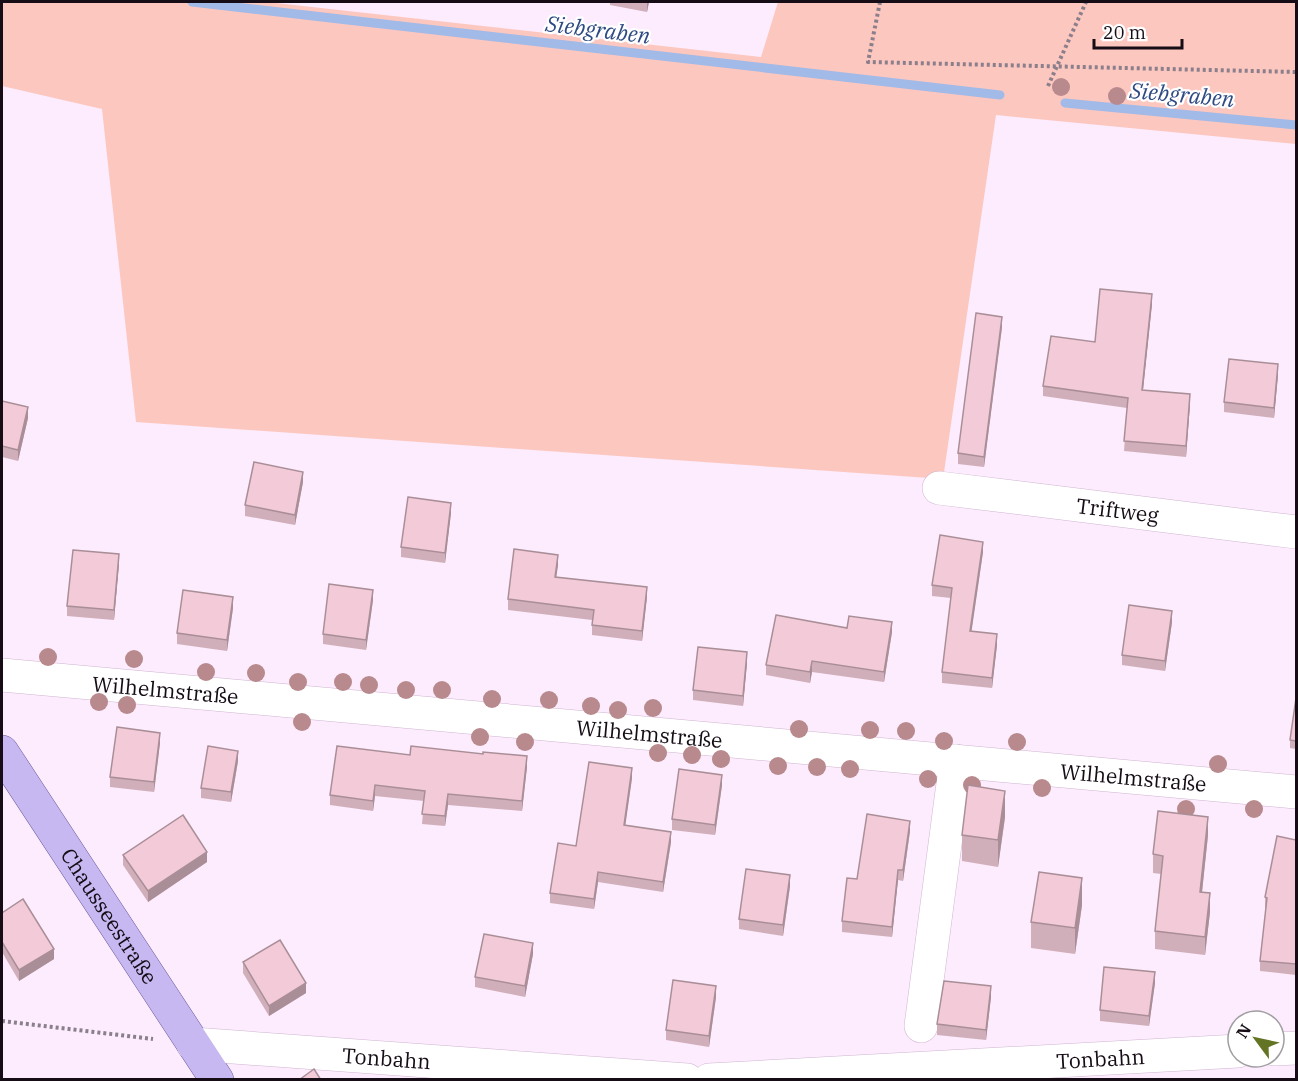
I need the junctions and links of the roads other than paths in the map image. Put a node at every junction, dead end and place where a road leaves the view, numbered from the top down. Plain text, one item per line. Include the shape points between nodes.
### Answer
1 (939, 488) dead end
2 (1296, 532) edge
3 (2, 675) edge
4 (2, 752) edge
5 (956, 761) junction
6 (1296, 792) edge
7 (921, 1026) dead end
8 (193, 1044) junction
9 (1226, 1052) edge
10 (217, 1080) edge
11 (687, 1080) edge
12 (709, 1080) edge

1 - 2 street, Triftweg
3 - 5 street, Wilhelmstraße
4 - 8 main road, Chausseestraße
5 - 6 street, Wilhelmstraße
5 - 7 street
8 - 10 main road, Chausseestraße
8 - 11 street, Tonbahn
9 - 12 street, Tonbahn

